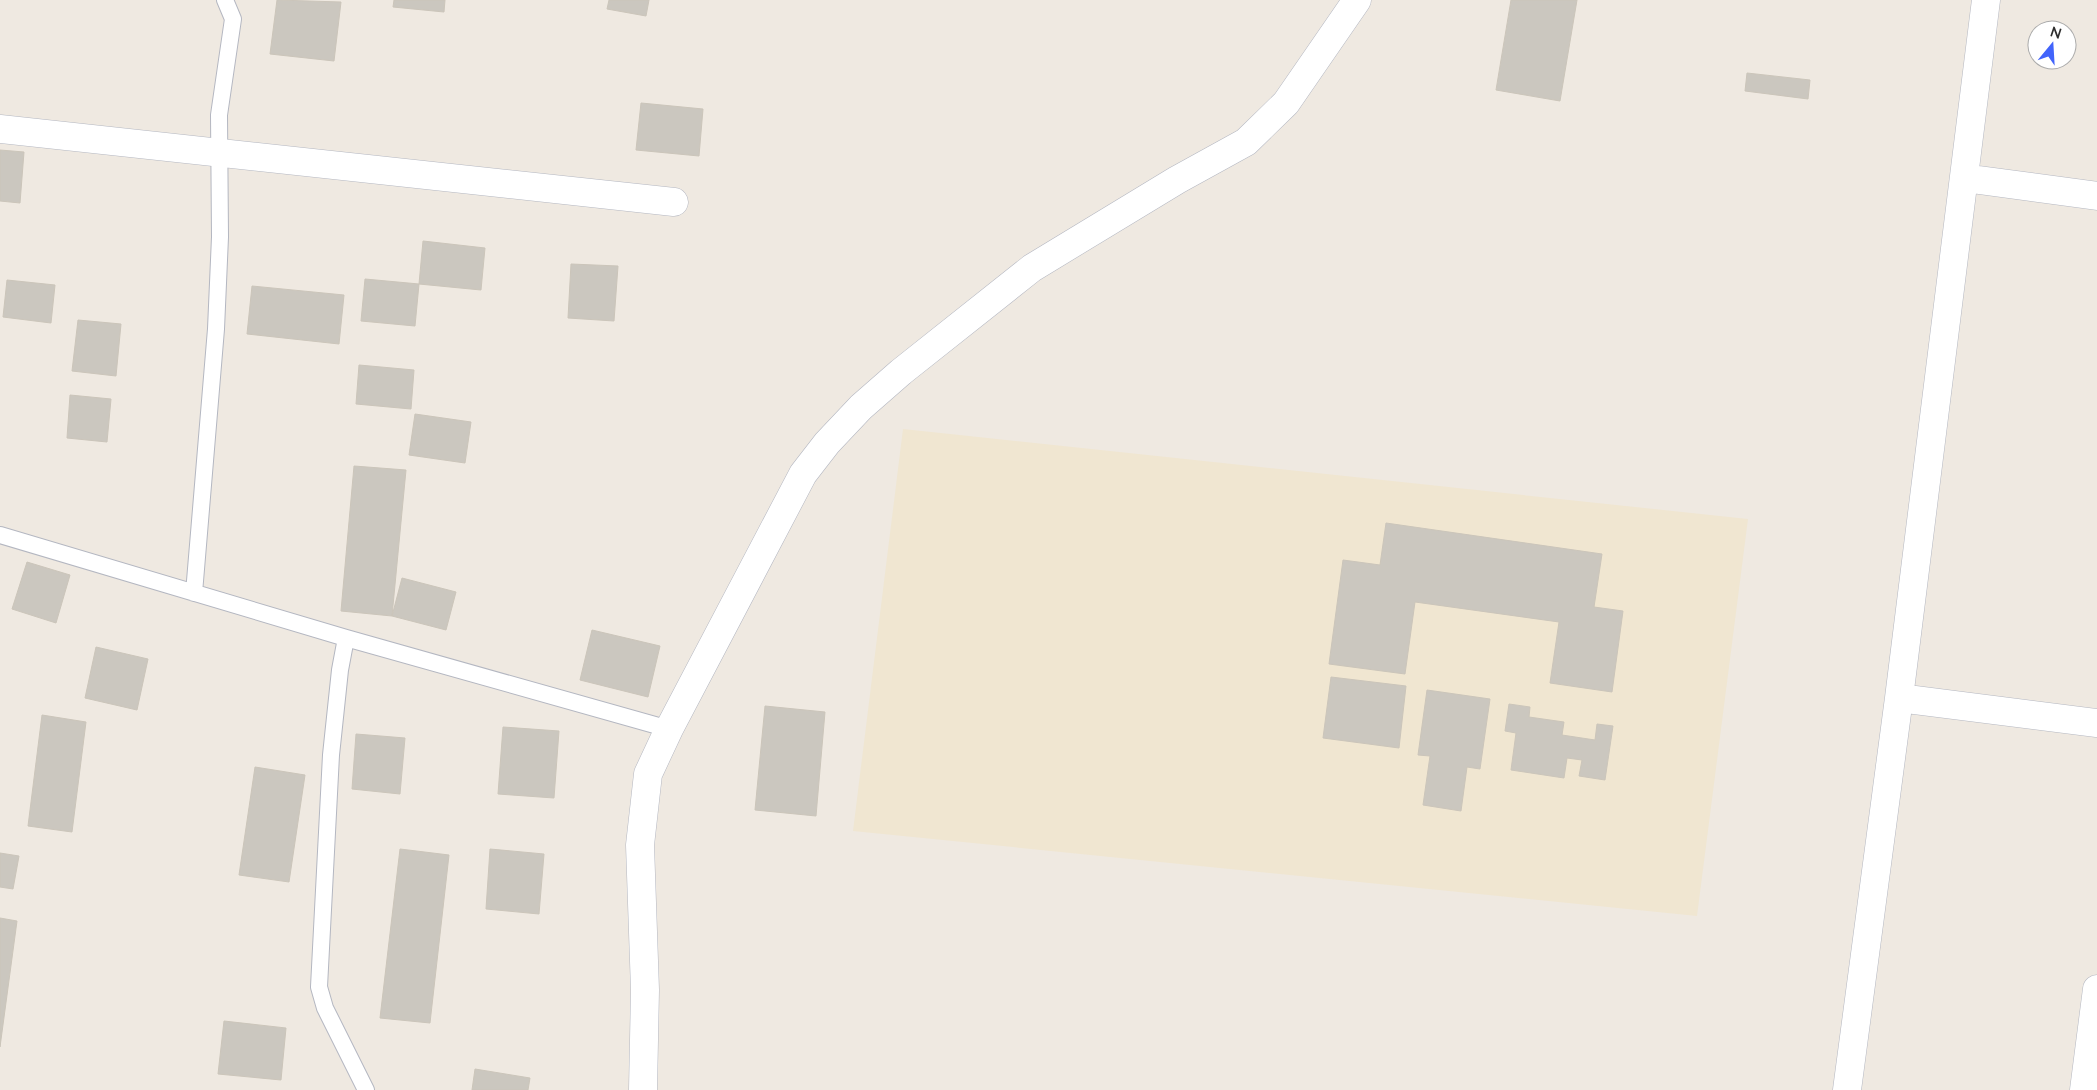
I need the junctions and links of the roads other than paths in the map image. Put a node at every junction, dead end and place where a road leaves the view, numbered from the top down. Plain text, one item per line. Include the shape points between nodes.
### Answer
1 (225, 0) edge
2 (1357, 0) edge
3 (1986, 0) edge
4 (0, 129) edge
5 (219, 153) junction
6 (1964, 178) junction
7 (2097, 196) edge
8 (674, 202) dead end
9 (0, 535) edge
10 (194, 593) junction
11 (346, 638) junction
12 (1899, 698) junction
13 (2097, 722) edge
14 (669, 729) junction
15 (2097, 989) edge
16 (366, 1090) edge
17 (643, 1090) edge
18 (1847, 1090) edge
19 (2084, 1090) edge

1 - 5 lane via 233,19 219,115
2 - 14 street via 1286,104 1246,142 1032,268 902,372 848,422 803,474
3 - 6 street
4 - 5 street
5 - 8 street
5 - 10 lane via 216,328
6 - 7 street
6 - 12 street
9 - 10 lane
10 - 11 lane
11 - 14 lane
11 - 16 lane via 331,755 319,988 325,1008
12 - 13 street
12 - 18 street
14 - 17 street via 648,774 640,845 645,990
15 - 19 street

